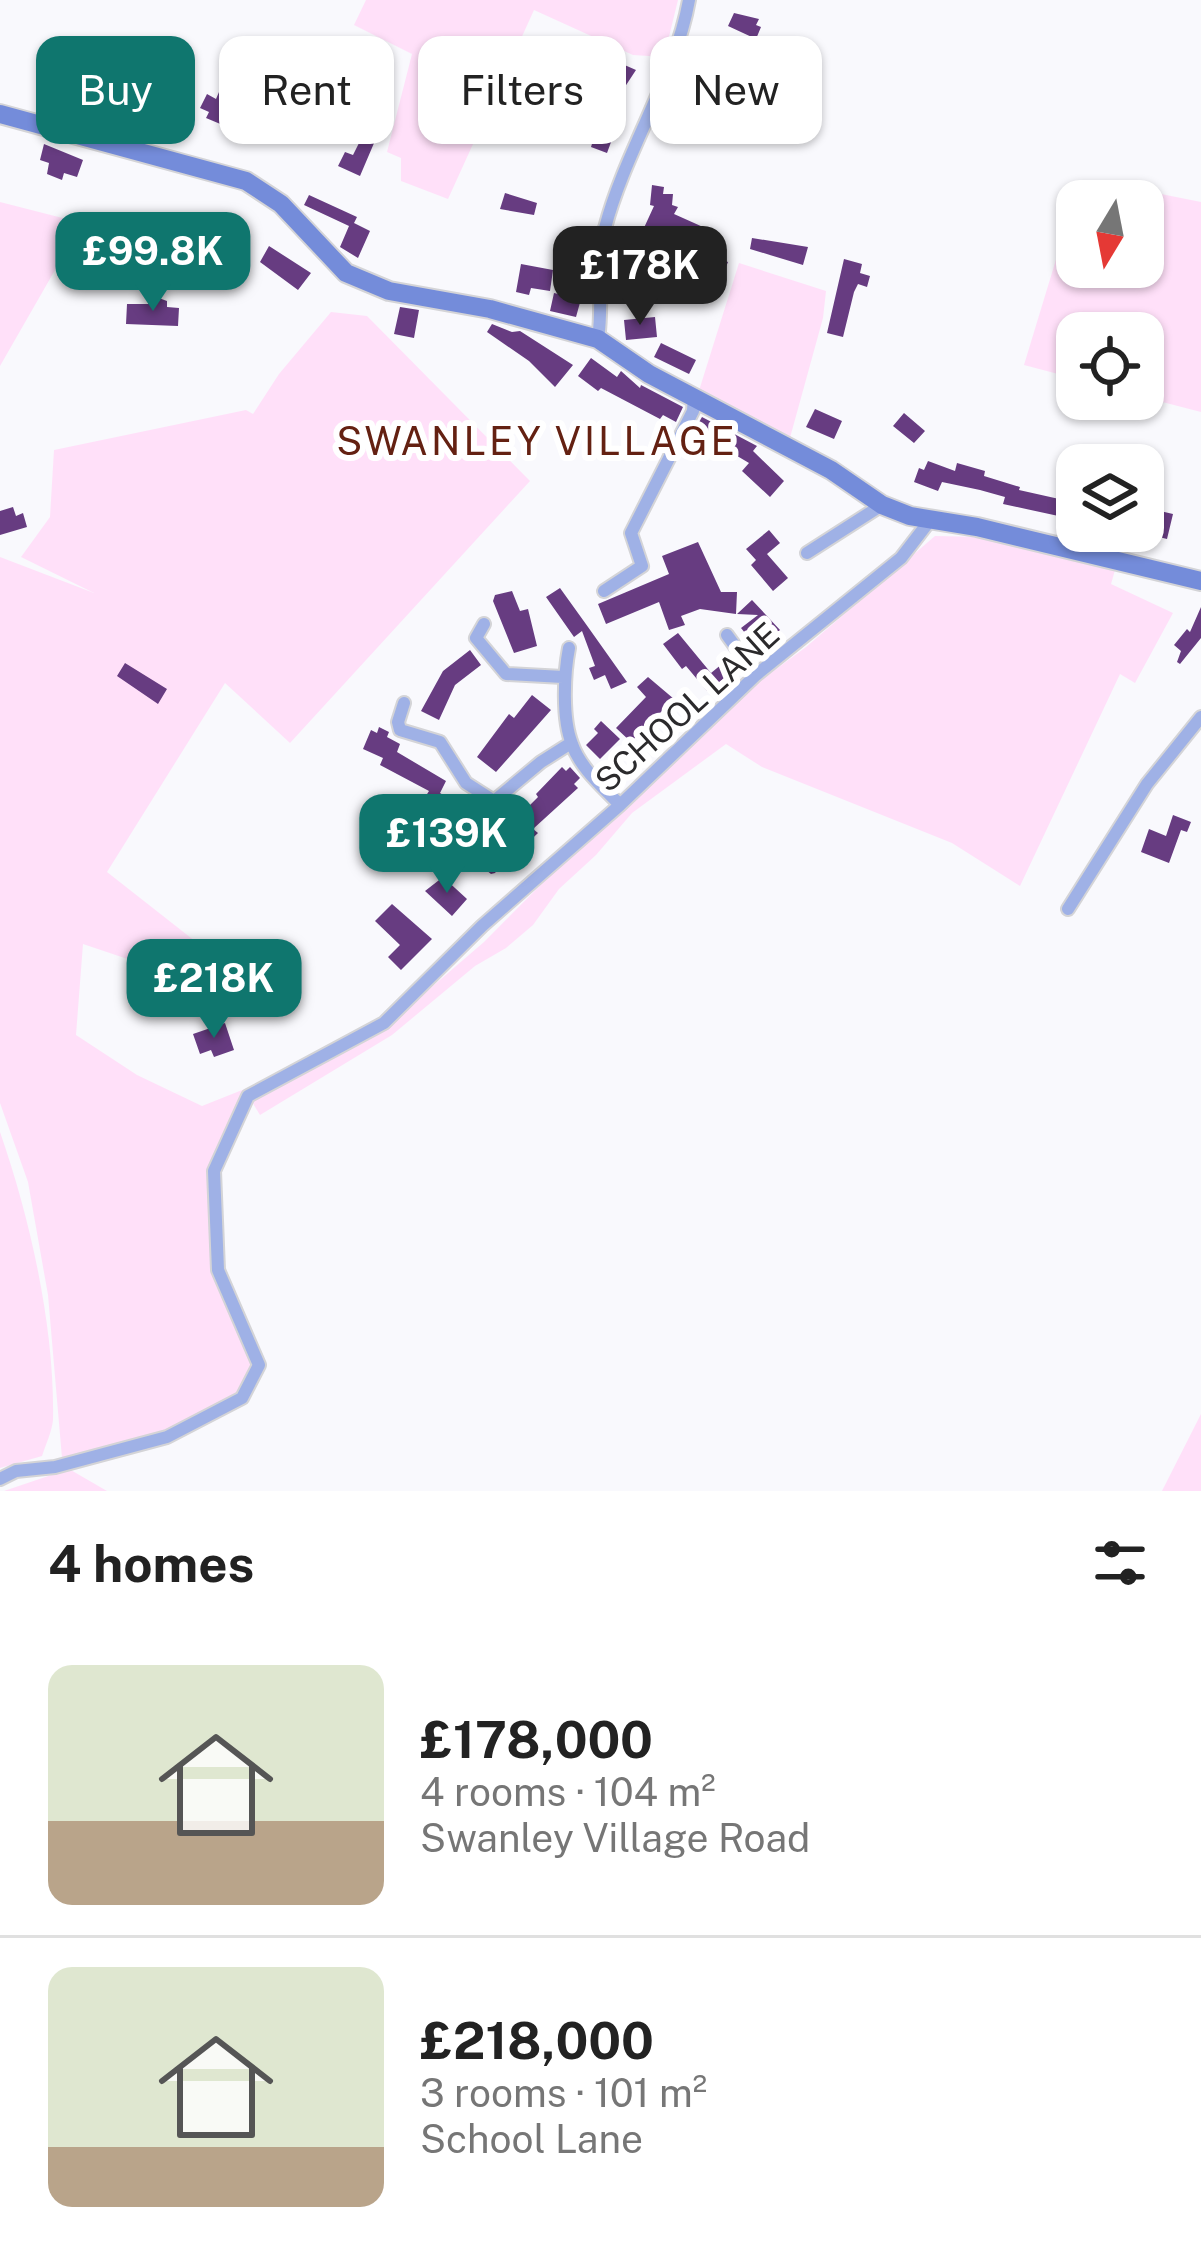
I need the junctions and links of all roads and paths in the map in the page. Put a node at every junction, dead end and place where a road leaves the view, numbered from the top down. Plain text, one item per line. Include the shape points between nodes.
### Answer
1 (689, 0) edge
2 (0, 113) edge
3 (598, 339) junction
4 (694, 395) junction
5 (882, 505) junction
6 (931, 519) junction
7 (807, 553) dead end
8 (1201, 581) edge
9 (604, 591) dead end
10 (484, 624) dead end
11 (727, 634) dead end
12 (569, 648) dead end
13 (756, 675) junction
14 (563, 677) junction
15 (404, 703) dead end
16 (1201, 718) edge
17 (571, 743) junction
18 (620, 805) junction
19 (1068, 909) dead end
20 (0, 1479) edge

1 - 3 street via 684,31 603,232
2 - 3 street via 246,182 281,204 346,273 388,291
3 - 4 street
4 - 5 street
4 - 9 street via 631,532 642,566
5 - 6 street
5 - 7 street
6 - 8 street
6 - 13 street, SCHOOL LANE via 901,558
10 - 14 street via 476,638 506,674
11 - 13 street
12 - 14 street
13 - 18 street, SCHOOL LANE
14 - 17 street
15 - 17 street via 400,730 440,742 466,783 494,801
16 - 19 street via 1147,784
17 - 18 street
18 - 20 street, SCHOOL LANE via 384,1023 248,1096 214,1171 218,1270 259,1365 242,1398 166,1437

